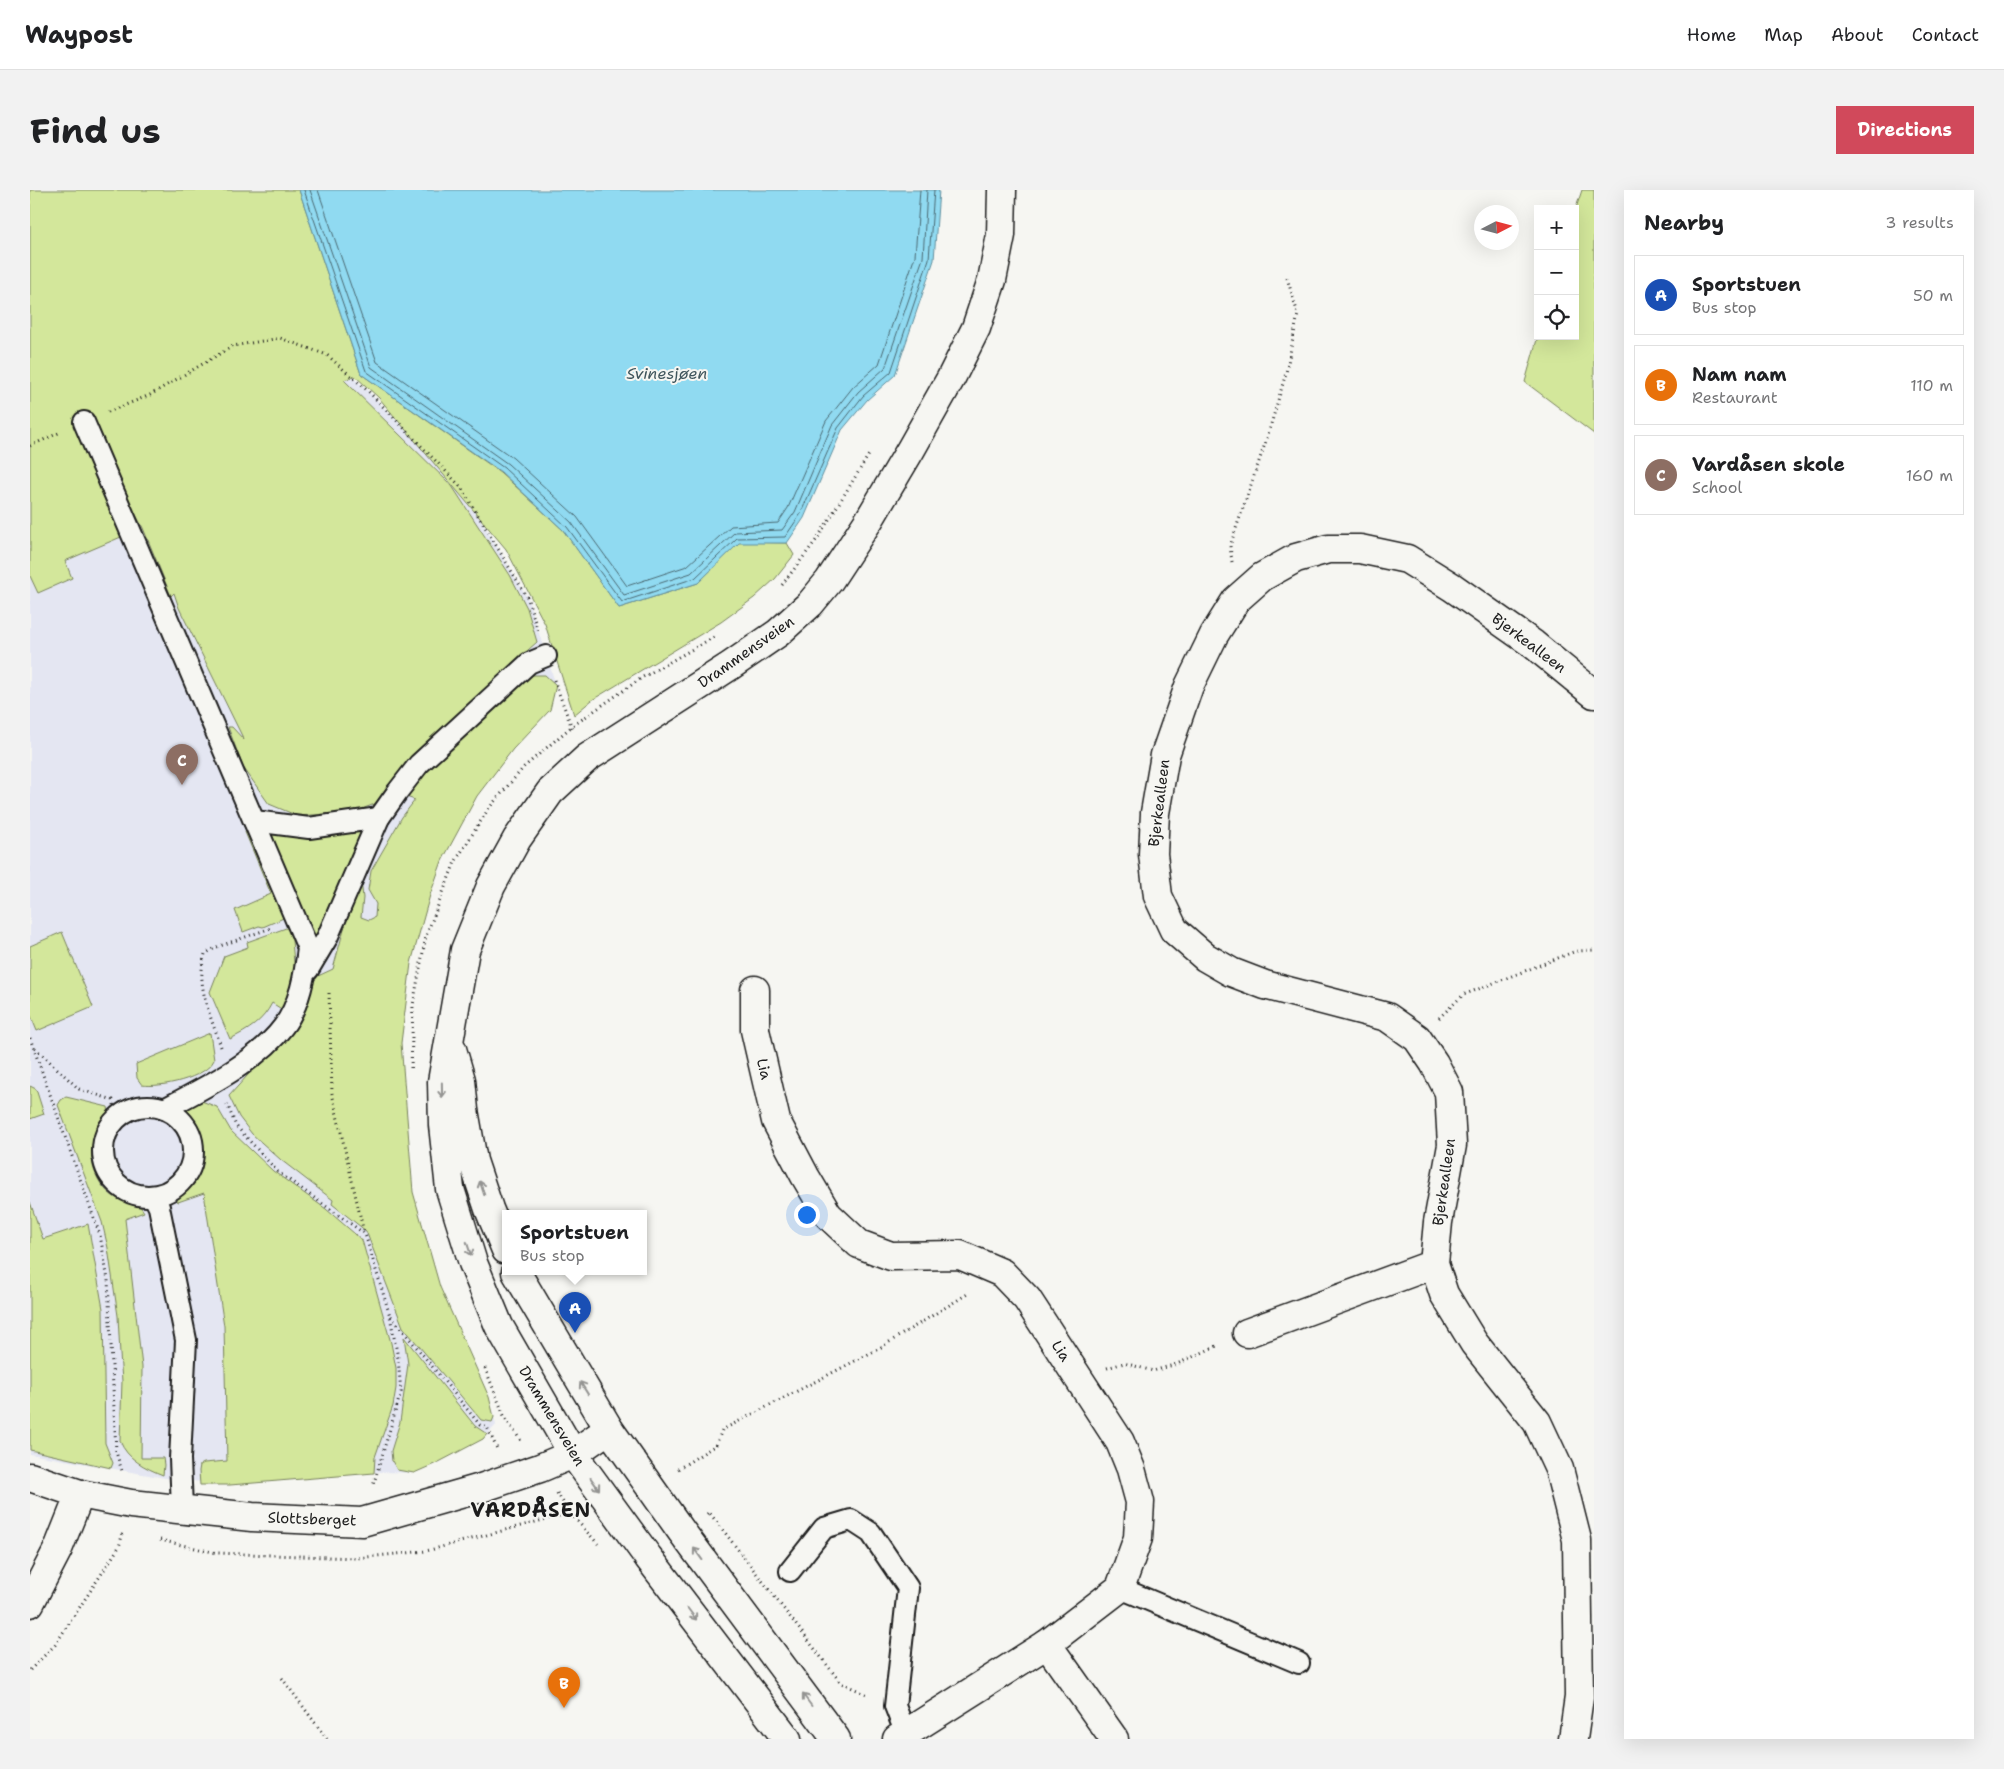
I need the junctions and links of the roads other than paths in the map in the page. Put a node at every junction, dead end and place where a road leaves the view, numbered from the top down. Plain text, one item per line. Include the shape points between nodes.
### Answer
1 (1002, 190) edge
2 (84, 422) road end
3 (546, 656) road end
4 (1594, 694) edge
5 (379, 818) junction
6 (254, 821) junction
7 (305, 976) junction
8 (755, 990) dead end
9 (450, 1042) junction
10 (164, 1109) junction
11 (154, 1197) junction
12 (502, 1240) edge
13 (1434, 1264) junction
14 (518, 1275) edge
15 (1247, 1333) road end
16 (609, 1429) junction
17 (573, 1454) junction
18 (30, 1477) edge
19 (80, 1494) junction
20 (182, 1508) junction
21 (790, 1571) dead end
22 (1120, 1588) junction
23 (30, 1603) edge
24 (1586, 1637) edge
25 (1047, 1644) junction
26 (1299, 1663) dead end
27 (901, 1736) edge
28 (787, 1739) edge
29 (836, 1739) edge
30 (1114, 1739) edge
31 (1573, 1739) edge

1 - 9 street, Drammensveien via 1000,235 992,280 976,328 951,378 869,520 829,581 810,604 778,633 586,758 550,792 517,839 491,886 465,950
2 - 6 lane
3 - 5 lane via 529,663 419,764
4 - 13 street, Bjerkealleen via 1533,644 1407,558 1360,549 1328,549 1296,558 1262,577 1236,600 1214,635 1189,686 1164,755 1155,813 1153,854 1158,896 1174,930 1205,957 1231,972 1265,985 1387,1017 1417,1038 1434,1063 1449,1092 1452,1145
5 - 6 lane via 309,828
5 - 7 lane via 327,938
6 - 7 lane via 308,948
7 - 10 lane via 284,1027 261,1049 223,1076
8 - 22 street, Lia via 755,1030 776,1121 828,1215 859,1244 891,1256 960,1255 1002,1272 1027,1299 1120,1442 1140,1502 1138,1538
12 -> 9 street, Drammensveien via 473,1161 461,1080
9 -> 17 street, Drammensveien via 442,1082 450,1189 473,1263 499,1326
10 - 11 lane via 178,1116 187,1128 193,1142 193,1157 181,1184
10 - 11 lane via 152,1106 128,1111 117,1118 104,1142 103,1157 115,1182 126,1191
11 - 20 lane via 159,1207 186,1340 180,1458
13 - 15 street
13 - 24 street, Bjerkealleen via 1444,1294 1474,1343 1537,1422 1559,1469 1577,1540
16 -> 14 street
16 - 17 street, Slottsberget
29 -> 16 street
17 - 20 street, Slottsberget via 511,1479 362,1522 252,1517
17 -> 28 street, Drammensveien
18 - 19 street, Slottsberget
19 - 20 street, Slottsberget via 131,1504
19 - 23 street via 58,1550
21 - 27 lane via 824,1528 851,1520 871,1532 908,1588 895,1706
22 - 25 street
22 - 26 lane
24 - 31 street, Bjerkealleen
25 - 27 street
25 - 30 street

